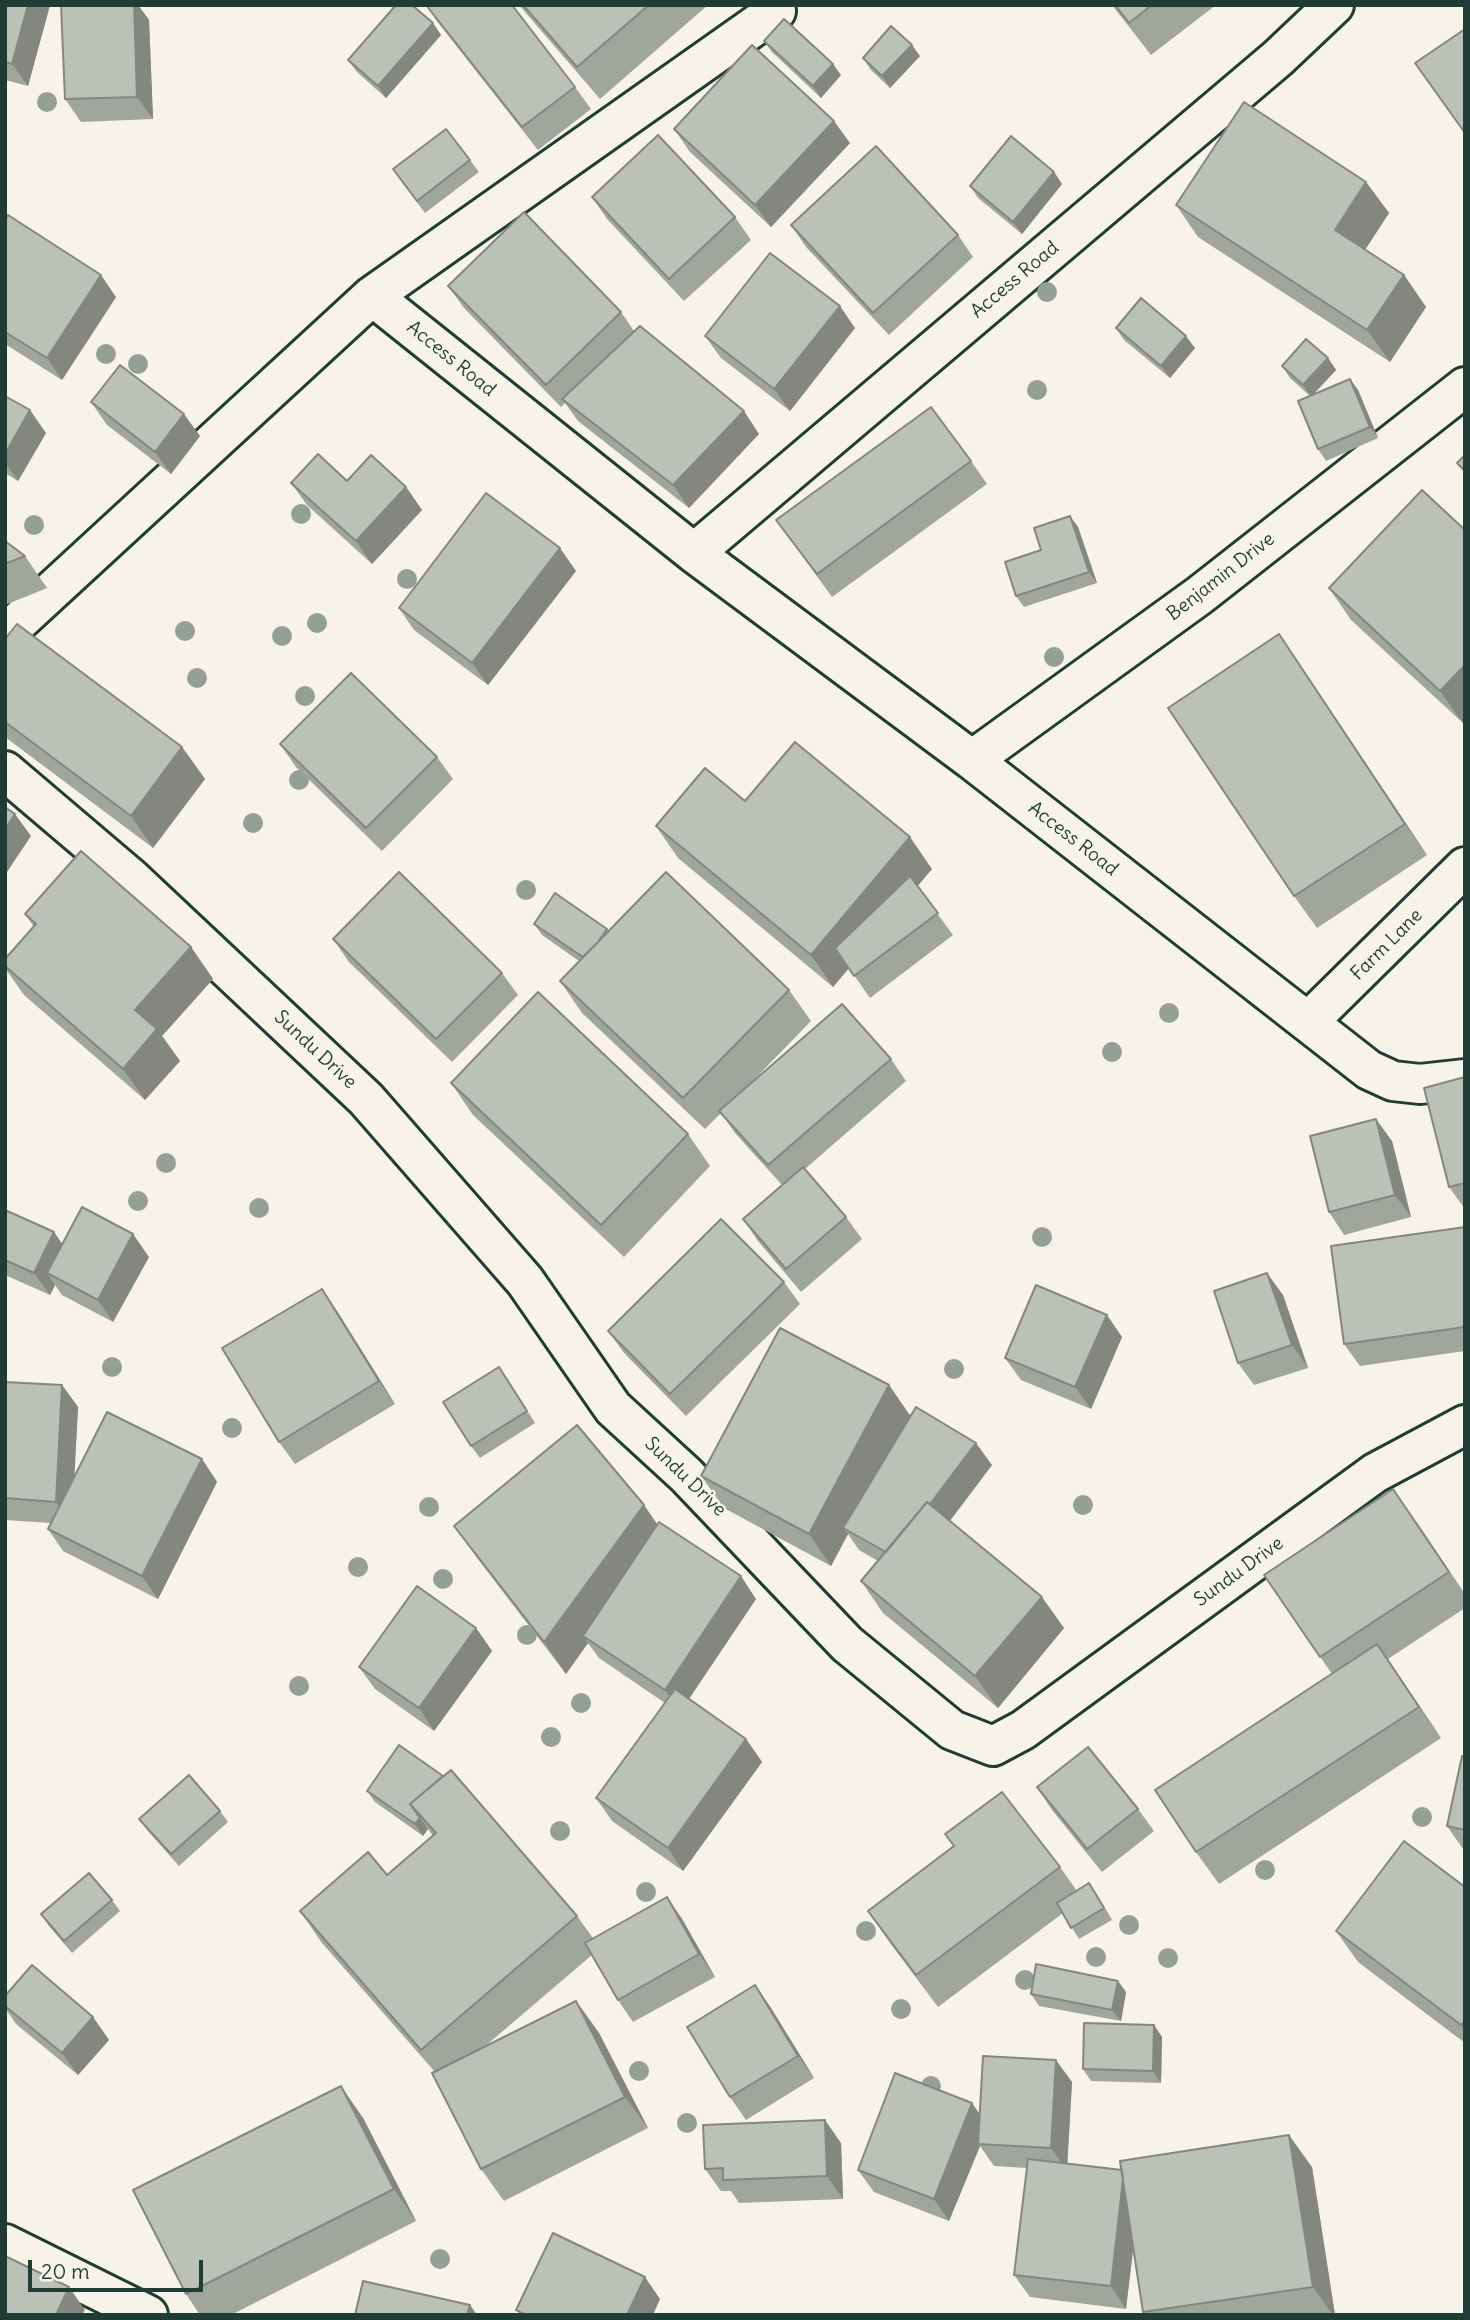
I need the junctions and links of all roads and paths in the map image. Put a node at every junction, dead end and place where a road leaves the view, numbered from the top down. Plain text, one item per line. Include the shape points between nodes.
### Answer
1 (1334, 5) edge
2 (776, 11) dead end
3 (372, 296) junction
4 (1465, 387) edge
5 (694, 553) junction
6 (5, 634) edge
7 (972, 760) junction
8 (5, 771) edge
9 (1465, 867) edge
10 (1308, 1022) junction
11 (1465, 1079) edge
12 (1465, 1425) edge
13 (5, 2244) edge
14 (148, 2315) edge

1 - 5 street, Access Road via 1278,58
2 - 3 street
3 - 5 street, Access Road
3 - 6 street
4 - 7 street, Benjamin Drive via 1200,595
5 - 7 street, Access Road
7 - 10 street, Access Road
8 - 12 street, Sundu Drive via 132,880 366,1098 525,1281 613,1408 686,1475 847,1644 952,1730 993,1746 1023,1730 1375,1473
9 - 10 street, Farm Lane
10 - 11 street, Access Road via 1369,1070 1393,1081 1420,1084
13 - 14 street

